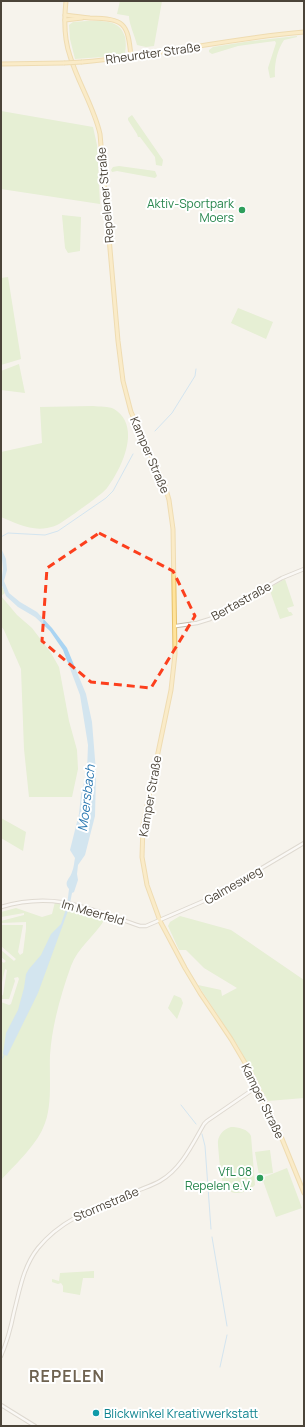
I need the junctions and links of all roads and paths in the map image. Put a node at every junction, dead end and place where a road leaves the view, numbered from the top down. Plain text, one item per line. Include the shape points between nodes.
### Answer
1 (66, 1) edge
2 (65, 15) junction
3 (88, 18) junction
4 (65, 20) junction
5 (304, 32) edge
6 (131, 57) junction
7 (1, 64) edge
8 (126, 394) joint
9 (304, 569) edge
10 (176, 626) junction
11 (304, 843) edge
12 (1, 907) edge
13 (160, 921) junction
14 (258, 1086) junction
15 (304, 1193) edge
16 (1, 1356) edge
17 (1, 1405) edge
18 (35, 1426) edge

1 - 2 main road, Repelener Straße
2 - 3 main road
2 - 4 main road, Repelener Straße
3 - 4 main road
3 - 6 main road via 112,19 122,25 130,42
4 - 8 main road, Repelener Straße via 70,55 100,134 118,341
5 - 6 main road, Rheurdter Straße
6 - 7 main road, Rheurdter Straße, bridge via 64,63
8 - 10 main road, Kamper Straße via 169,500 173,529
9 - 10 street, Bertastraße via 270,584 210,619
10 - 13 main road, Kamper Straße via 173,676 143,831 142,857 147,885
11 - 13 street, Galmesweg via 213,897
12 - 13 street, Im Meerfeld via 34,900 52,900 91,909 142,927
13 - 14 main road, Kamper Straße via 193,981
14 - 15 main road, Kamper Straße
14 - 16 street, Stormstraße via 207,1121 183,1159 160,1181 77,1216 46,1239 22,1276
17 - 18 street

